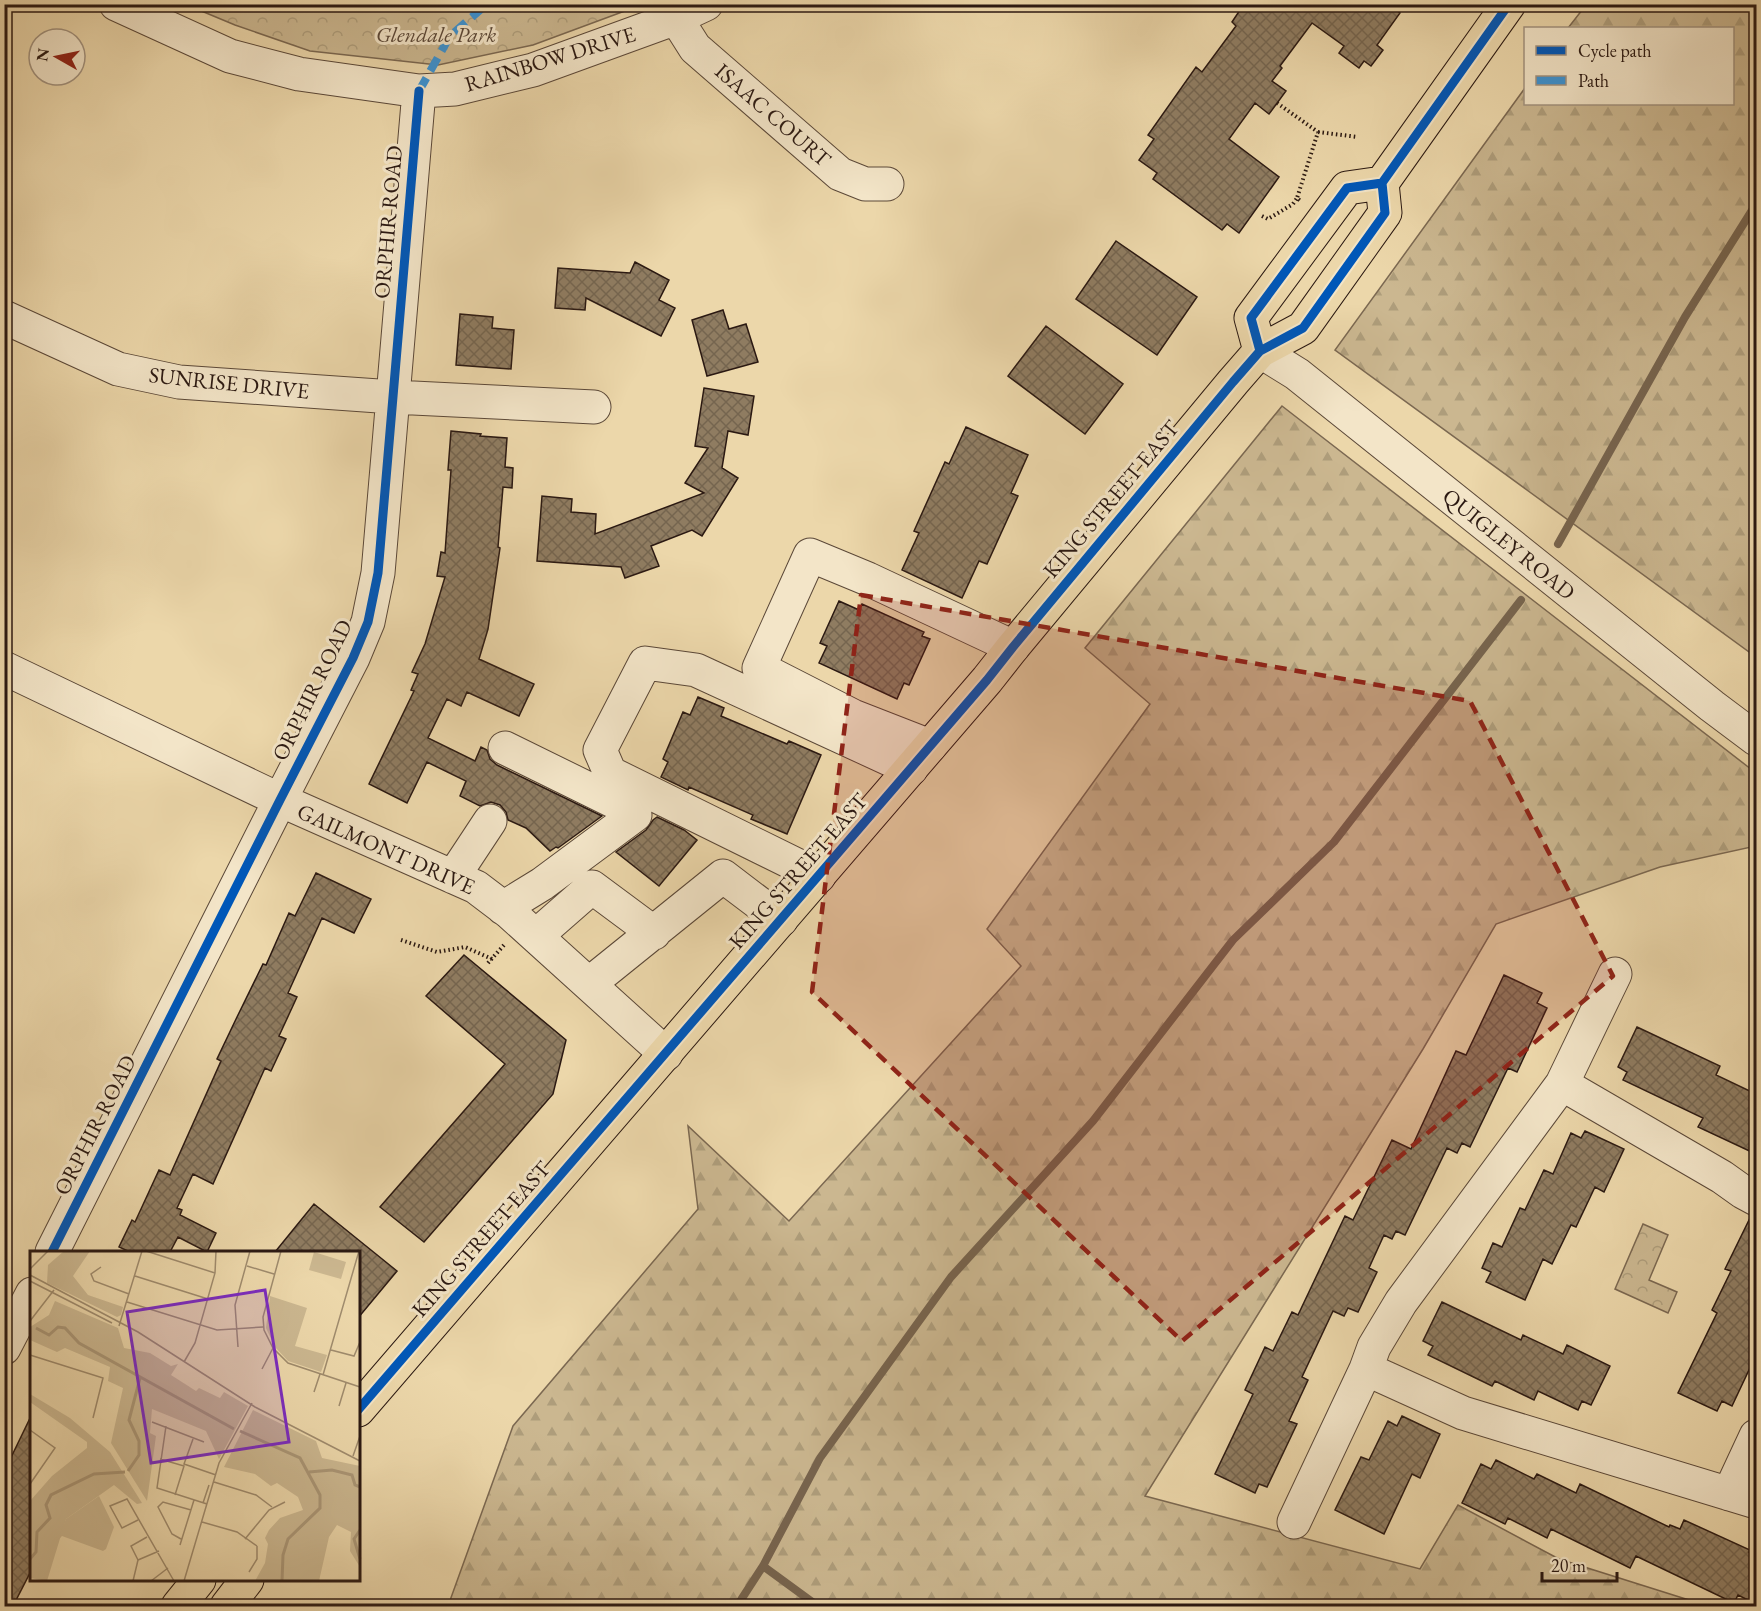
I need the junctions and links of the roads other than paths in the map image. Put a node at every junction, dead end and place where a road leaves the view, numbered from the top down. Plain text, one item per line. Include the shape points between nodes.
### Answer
1 (116, 4) edge
2 (706, 4) edge
3 (1509, 4) edge
4 (676, 18) junction
5 (419, 91) junction
6 (1382, 183) junction
7 (887, 184) dead end
8 (4, 317) edge
9 (1260, 351) junction
10 (393, 397) junction
11 (594, 407) dead end
12 (1013, 647) junction
13 (4, 668) edge
14 (1756, 739) edge
15 (505, 748) dead end
16 (921, 758) junction
17 (280, 800) junction
18 (490, 821) dead end
19 (819, 876) junction
20 (453, 877) junction
21 (542, 884) junction
22 (503, 908) junction
23 (566, 910) junction
24 (781, 920) junction
25 (654, 933) junction
26 (536, 936) junction
27 (1615, 974) dead end
28 (589, 984) junction
29 (666, 1053) junction
30 (1562, 1084) junction
31 (1756, 1199) edge
32 (53, 1251) edge
33 (30, 1298) edge
34 (4, 1348) edge
35 (1366, 1369) junction
36 (360, 1408) edge
37 (1756, 1436) edge
38 (1743, 1498) edge
39 (1294, 1522) dead end
40 (198, 1581) edge
41 (247, 1581) edge
42 (178, 1606) edge
43 (227, 1606) edge

1 - 5 street, RAINBOW DRIVE via 230,56 299,74
2 - 4 street, RAINBOW DRIVE
3 - 6 main road
4 - 5 street, RAINBOW DRIVE via 533,70 455,89
4 - 7 street, ISAAC COURT via 695,48 840,174 865,184
5 - 10 street, ORPHIR ROAD
6 - 9 main road, KING STREET EAST via 1385,213 1303,328
6 - 9 main road via 1347,188 1251,318
8 - 10 street, SUNRISE DRIVE via 118,369 179,382
9 - 12 main road, KING STREET EAST
9 - 14 street, QUIGLEY ROAD via 1297,374
10 - 11 street, SUNRISE DRIVE
10 - 17 street, ORPHIR ROAD via 378,573 368,622
12 - 16 main road, KING STREET EAST
12 - 16 street via 810,555 759,668 853,716
13 - 17 street, GAILMONT DRIVE
15 - 21 street via 635,815
16 - 19 main road, KING STREET EAST
16 - 19 street via 696,670 645,663 600,750 610,772
17 - 20 street, GAILMONT DRIVE
17 - 32 street, ORPHIR ROAD
18 - 20 street
19 - 24 main road, KING STREET EAST
20 - 22 street, GAILMONT DRIVE via 476,887
21 - 22 street
21 - 23 street
22 - 26 street, GAILMONT DRIVE
23 - 25 street via 592,887
23 - 26 street
24 - 25 street via 723,876
24 - 29 main road, KING STREET EAST
25 - 28 street
26 - 28 street, GAILMONT DRIVE
27 - 30 street
28 - 29 street, GAILMONT DRIVE
29 - 36 main road, KING STREET EAST
30 - 31 street
30 - 35 street via 1401,1302 1374,1347
33 - 34 street
35 - 38 street via 1462,1413
35 - 39 street
37 - 38 street
40 - 42 main road
41 - 43 main road

